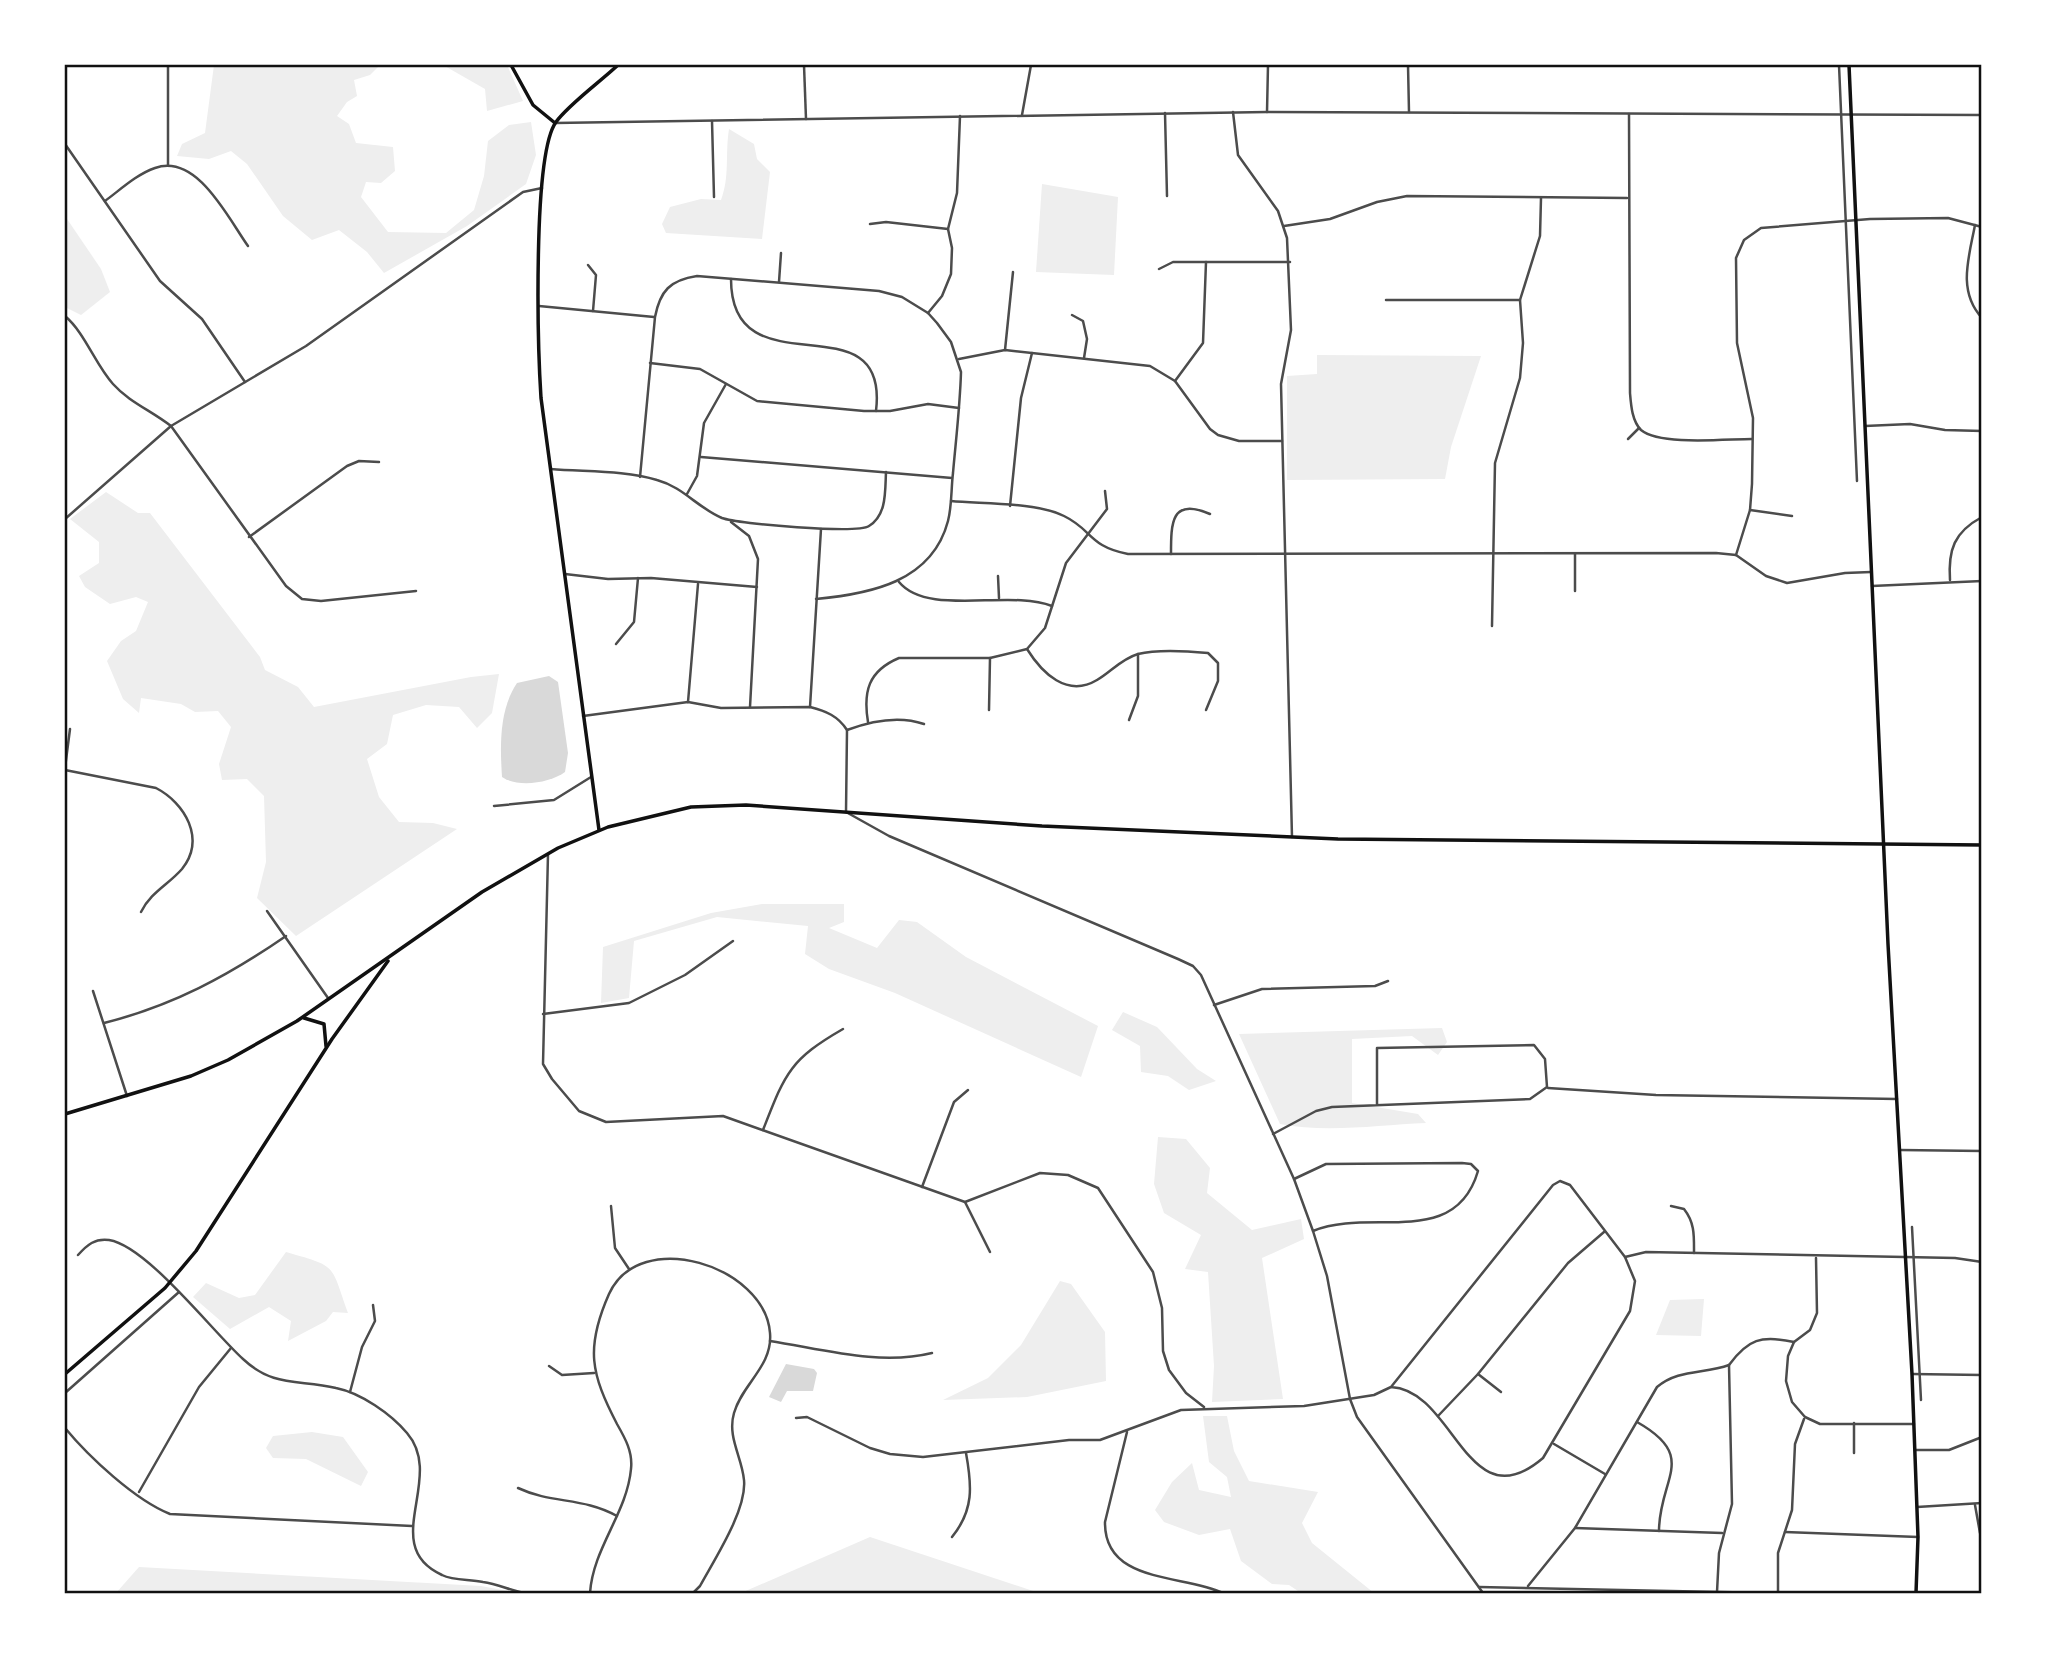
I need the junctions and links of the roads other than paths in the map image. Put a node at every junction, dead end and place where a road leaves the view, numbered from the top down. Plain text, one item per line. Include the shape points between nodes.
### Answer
1 (168, 65) edge
2 (511, 65) edge
3 (618, 65) edge
4 (804, 65) edge
5 (1031, 65) edge
6 (1268, 65) edge
7 (1408, 65) edge
8 (1839, 65) edge
9 (1849, 65) edge
10 (1267, 111) junction
11 (1233, 112) junction
12 (1409, 112) junction
13 (1165, 113) junction
14 (1629, 114) junction
15 (1023, 115) junction
16 (1982, 115) edge
17 (960, 116) junction
18 (1851, 116) junction
19 (1842, 117) junction
20 (806, 119) junction
21 (712, 121) junction
22 (555, 123) junction
23 (65, 144) edge
24 (168, 165) junction
25 (542, 188) junction
26 (1167, 196) dead end
27 (713, 197) dead end
28 (1541, 198) junction
29 (1628, 198) junction
30 (105, 201) junction
31 (1856, 221) junction
32 (1846, 223) junction
33 (870, 224) dead end
34 (1976, 225) junction
35 (1284, 226) junction
36 (1982, 227) edge
37 (948, 229) junction
38 (248, 246) dead end
39 (781, 253) dead end
40 (1206, 262) junction
41 (1290, 262) junction
42 (588, 265) dead end
43 (1159, 269) dead end
44 (1013, 272) dead end
45 (731, 279) junction
46 (779, 282) junction
47 (1386, 300) dead end
48 (1520, 300) junction
49 (539, 306) junction
50 (593, 311) junction
51 (928, 313) junction
52 (1072, 315) dead end
53 (65, 316) edge
54 (655, 317) junction
55 (1982, 318) edge
56 (1005, 350) junction
57 (1032, 354) junction
58 (1084, 358) junction
59 (959, 359) junction
60 (650, 363) junction
61 (1175, 381) junction
62 (245, 382) junction
63 (726, 384) junction
64 (959, 408) junction
65 (876, 411) junction
66 (171, 426) junction
67 (1865, 426) junction
68 (1639, 428) junction
69 (1982, 432) edge
70 (1628, 439) dead end
71 (1752, 439) junction
72 (1283, 441) junction
73 (701, 457) junction
74 (379, 462) dead end
75 (551, 469) junction
76 (886, 472) junction
77 (640, 477) junction
78 (952, 478) junction
79 (1857, 481) dead end
80 (1105, 491) dead end
81 (687, 494) junction
82 (951, 502) junction
83 (1010, 506) junction
84 (1750, 509) junction
85 (1210, 514) dead end
86 (1792, 516) dead end
87 (1982, 517) edge
88 (65, 519) edge
89 (729, 521) junction
90 (821, 528) junction
91 (249, 537) junction
92 (1088, 537) junction
93 (1171, 554) junction
94 (1286, 554) junction
95 (1492, 554) junction
96 (1575, 554) junction
97 (1736, 555) junction
98 (1871, 572) junction
99 (565, 574) junction
100 (998, 576) dead end
101 (638, 578) junction
102 (1950, 580) junction
103 (1982, 581) edge
104 (900, 582) junction
105 (698, 583) junction
106 (1872, 586) junction
107 (757, 587) junction
108 (416, 591) dead end
109 (1575, 591) dead end
110 (999, 598) junction
111 (816, 599) junction
112 (1052, 606) junction
113 (1492, 626) dead end
114 (616, 644) dead end
115 (1027, 649) junction
116 (1138, 654) junction
117 (990, 658) junction
118 (688, 702) junction
119 (750, 707) junction
120 (810, 707) junction
121 (989, 710) dead end
122 (1206, 710) dead end
123 (583, 716) junction
124 (1129, 720) dead end
125 (868, 722) junction
126 (924, 724) dead end
127 (70, 729) dead end
128 (847, 730) junction
129 (65, 769) edge
130 (592, 776) junction
131 (494, 806) dead end
132 (846, 813) junction
133 (598, 830) junction
134 (1292, 837) junction
135 (1884, 844) junction
136 (1982, 845) edge
137 (548, 854) junction
138 (267, 911) dead end
139 (141, 912) dead end
140 (286, 936) junction
141 (733, 941) dead end
142 (390, 959) junction
143 (1388, 981) dead end
144 (93, 991) dead end
145 (328, 998) junction
146 (1214, 1006) junction
147 (543, 1014) junction
148 (302, 1017) junction
149 (103, 1023) junction
150 (843, 1029) dead end
151 (325, 1050) junction
152 (1547, 1087) junction
153 (968, 1090) dead end
154 (127, 1096) junction
155 (1897, 1099) junction
156 (1377, 1105) junction
157 (65, 1114) edge
158 (762, 1130) junction
159 (1273, 1135) junction
160 (1900, 1150) junction
161 (1982, 1151) edge
162 (1294, 1179) junction
163 (922, 1187) junction
164 (965, 1202) junction
165 (611, 1206) dead end
166 (1671, 1206) dead end
167 (1912, 1227) dead end
168 (1313, 1231) junction
169 (1604, 1231) junction
170 (990, 1252) dead end
171 (1694, 1253) junction
172 (78, 1255) dead end
173 (1816, 1256) junction
174 (1625, 1257) junction
175 (1906, 1257) junction
176 (1915, 1258) junction
177 (1982, 1262) edge
178 (629, 1269) junction
179 (169, 1283) junction
180 (179, 1292) junction
181 (373, 1305) dead end
182 (769, 1341) junction
183 (1794, 1342) junction
184 (231, 1348) junction
185 (932, 1353) dead end
186 (1729, 1365) junction
187 (549, 1366) dead end
188 (65, 1374) edge
189 (594, 1374) junction
190 (1478, 1374) junction
191 (1912, 1374) junction
192 (1921, 1374) junction
193 (1982, 1374) edge
194 (1391, 1387) junction
195 (350, 1392) junction
196 (1501, 1392) dead end
197 (65, 1393) edge
198 (1350, 1399) junction
199 (1921, 1400) dead end
200 (1204, 1407) junction
201 (1438, 1416) junction
202 (1805, 1417) junction
203 (796, 1418) dead end
204 (1637, 1422) junction
205 (1854, 1423) junction
206 (1914, 1424) junction
207 (65, 1428) edge
208 (1127, 1432) junction
209 (1982, 1437) edge
210 (1554, 1443) junction
211 (1915, 1450) junction
212 (966, 1453) junction
213 (1854, 1453) dead end
214 (1605, 1474) junction
215 (518, 1488) dead end
216 (138, 1493) junction
217 (1982, 1503) edge
218 (1975, 1504) junction
219 (1917, 1507) junction
220 (617, 1516) junction
221 (412, 1526) junction
222 (1575, 1528) junction
223 (1659, 1531) junction
224 (1784, 1532) junction
225 (1723, 1533) junction
226 (1980, 1533) dead end
227 (952, 1537) dead end
228 (1918, 1537) junction
229 (1528, 1586) junction
230 (1479, 1587) junction
231 (1647, 1592) edge
232 (1717, 1592) edge
233 (524, 1593) edge
234 (590, 1593) edge
235 (693, 1593) edge
236 (1223, 1593) edge
237 (1483, 1593) edge
238 (1769, 1593) edge
239 (1778, 1593) edge
240 (1916, 1593) edge

1 - 24 street
2 - 22 main road via 533,105
3 - 22 main road
4 - 20 street
5 - 15 street
6 - 10 street
7 - 12 street
8 - 19 street
9 - 18 main road
10 - 11 street
10 - 12 street
11 - 13 street
11 - 35 street via 1238,155
12 - 14 street
13 - 15 street
13 - 26 street
14 - 19 street
14 - 29 street
15 - 17 street
16 - 18 street
17 - 20 street
17 - 37 street via 957,192
18 - 19 street
18 - 31 main road
19 - 32 street
20 - 21 street
21 - 22 street
21 - 27 street
22 - 25 main road
23 - 30 street
24 - 30 street via 152,169
24 - 38 street via 199,178
25 - 49 main road
25 - 62 street via 523,192 306,346
28 - 29 street
28 - 35 street via 1407,196 1330,219
28 - 48 street via 1539,236
29 - 68 street via 1630,393
30 - 62 street via 160,281 202,319
31 - 32 street
31 - 34 street via 1948,218
31 - 67 main road
32 - 71 street via 1761,228 1738,248 1737,343 1753,418
32 - 79 street
33 - 37 street
34 - 36 street
34 - 55 street via 1966,272 1970,299
35 - 41 street
37 - 51 street via 951,275
39 - 46 street
40 - 41 street
40 - 43 street via 1173,262
40 - 61 street via 1203,343
41 - 72 street via 1291,330 1281,370
42 - 50 street via 596,275
44 - 56 street
45 - 46 street
45 - 54 street via 680,279 662,293
45 - 65 street via 738,314 762,337 859,356 873,375
46 - 51 street via 888,293
47 - 48 street
48 - 95 street via 1522,361 1495,463
49 - 50 street
49 - 75 main road via 541,397
50 - 54 street
51 - 59 street
52 - 58 street via 1083,321 1086,330
53 - 66 street via 112,383
54 - 60 street
56 - 57 street
56 - 59 street
57 - 58 street
57 - 83 street via 1021,398
58 - 61 street via 1150,366
59 - 64 street
60 - 63 street via 699,369
60 - 77 street
61 - 72 street via 1218,435 1239,441
62 - 66 street
63 - 65 street via 757,401
63 - 73 street via 704,423
64 - 65 street via 928,404
64 - 78 street
66 - 88 street
66 - 91 street
67 - 69 street via 1910,424
67 - 98 main road
68 - 70 street
68 - 71 street via 1658,437
71 - 84 street
72 - 94 street
73 - 76 street
73 - 81 street
74 - 91 street via 347,466
75 - 77 street
75 - 99 main road
76 - 78 street
76 - 90 street via 877,520 858,530
77 - 81 street via 668,483
78 - 82 street
80 - 92 street via 1107,509
81 - 89 street
82 - 83 street
82 - 104 street via 936,548
83 - 92 street via 1063,515
84 - 86 street
84 - 97 street
85 - 93 street via 1185,508 1177,513 1172,521
87 - 102 street via 1951,546
89 - 90 street
89 - 107 street via 749,536 755,548
90 - 111 street
91 - 108 street via 286,586 302,599
92 - 93 street via 1102,547 1128,554
92 - 112 street via 1066,563
93 - 94 street
94 - 95 street
94 - 134 street
95 - 96 street
95 - 113 street
96 - 97 street
96 - 109 street
97 - 98 street via 1766,576 1787,583
98 - 106 main road
99 - 101 street
99 - 123 main road
100 - 110 street
101 - 105 street
101 - 114 street via 634,622
102 - 103 street
102 - 106 street
104 - 110 street via 908,592 933,600
104 - 111 street via 859,594
105 - 107 street
105 - 118 street
106 - 135 main road
107 - 119 street
110 - 112 street
111 - 120 street
112 - 115 street via 1045,628
115 - 116 street via 1051,679 1072,686 1095,681
115 - 117 street
116 - 122 street via 1199,652 1214,656 1218,681
116 - 124 street via 1139,687
117 - 121 street
117 - 125 street via 913,657 888,662 867,688
118 - 119 street
118 - 123 street
119 - 120 street
120 - 128 street via 834,716
123 - 130 main road
125 - 126 street via 909,719
125 - 128 street
127 - 129 street
128 - 132 street
129 - 139 street via 156,788 169,795 188,817 192,842 187,861 149,896
130 - 131 street via 554,800
130 - 133 main road
132 - 133 main road via 712,804
132 - 134 main road
132 - 146 street via 889,836 1193,966
133 - 137 main road
134 - 135 main road
135 - 136 main road
135 - 155 main road
137 - 142 main road via 412,938
137 - 147 street
138 - 140 street
140 - 145 street
140 - 149 street via 223,979 185,997
141 - 147 street via 685,975 629,1003
142 - 145 main road
142 - 151 main road
143 - 146 street via 1375,986 1262,989
144 - 149 street
145 - 148 main road
146 - 159 street
147 - 158 street via 543,1064 579,1111 606,1122 723,1116
148 - 151 main road via 324,1024
148 - 154 main road via 213,1067
149 - 154 street
150 - 158 street via 809,1049 783,1079
151 - 179 main road via 219,1221
152 - 155 street
152 - 156 street via 1530,1099
152 - 156 street via 1545,1059 1534,1045 1377,1048
153 - 163 street via 954,1102
154 - 157 main road
155 - 160 main road
156 - 159 street via 1316,1111
158 - 163 street
159 - 162 street
160 - 161 street
160 - 175 main road
162 - 168 street
162 - 168 street via 1337,1163 1462,1163 1478,1171 1475,1182 1444,1217 1341,1222
163 - 164 street
164 - 170 street
164 - 200 street via 1040,1173 1068,1175 1098,1188 1153,1272 1169,1370
165 - 178 street via 615,1248
166 - 171 street via 1684,1209 1690,1217
167 - 176 street
168 - 198 street via 1327,1276
169 - 174 street
169 - 190 street via 1568,1263
169 - 194 street via 1570,1185 1560,1181 1553,1185
171 - 173 street
171 - 174 street via 1646,1252
172 - 179 street via 93,1241 121,1243
173 - 175 street
173 - 183 street via 1817,1313 1810,1329
174 - 210 street via 1635,1281 1630,1311
175 - 176 street
175 - 191 main road
176 - 177 street
176 - 192 street
178 - 182 street via 652,1259 675,1258 743,1283 758,1298 767,1318
178 - 189 street via 606,1303 593,1350
179 - 180 street
179 - 188 main road
180 - 184 street
180 - 197 street
181 - 195 street via 375,1321 362,1347
182 - 185 street via 896,1358
182 - 235 street via 763,1364 733,1417 744,1477 742,1501
183 - 186 street via 1751,1342
183 - 202 street via 1786,1381 1793,1402
184 - 195 street via 275,1380
184 - 216 street via 188,1404
186 - 204 street via 1667,1379 1657,1387
186 - 225 street via 1733,1487
187 - 189 street via 562,1375
189 - 220 street via 631,1455
190 - 196 street
190 - 201 street
191 - 192 street
191 - 206 main road
192 - 193 street
192 - 199 street
194 - 198 street
194 - 201 street via 1420,1396
195 - 221 street via 398,1423 419,1452 422,1472
198 - 200 street via 1304,1406
198 - 230 street via 1365,1433
200 - 208 street via 1181,1410
201 - 210 street via 1479,1466 1503,1476 1531,1468
202 - 205 street via 1828,1426
202 - 224 street via 1795,1444 1791,1510
203 - 212 street via 807,1417 890,1454
204 - 214 street
204 - 223 street via 1663,1440 1673,1456
205 - 206 street
205 - 213 street
206 - 211 main road
207 - 216 street via 98,1465
208 - 212 street via 1100,1440
208 - 236 street via 1105,1522 1105,1535 1115,1556 1137,1571
209 - 211 street via 1949,1450
210 - 214 street
211 - 219 main road
212 - 227 street via 970,1507
214 - 222 street
215 - 220 street via 538,1497 592,1503
216 - 221 street via 155,1508 189,1516
217 - 218 street
218 - 219 street
218 - 226 street
219 - 228 main road
220 - 234 street via 596,1560
221 - 233 street via 418,1554 432,1569 452,1578
222 - 223 street
222 - 229 street
223 - 225 street
224 - 228 street
224 - 239 street via 1778,1553
225 - 232 street
228 - 240 main road
229 - 230 street
229 - 231 street
230 - 237 street
231 - 232 street
232 - 238 street

